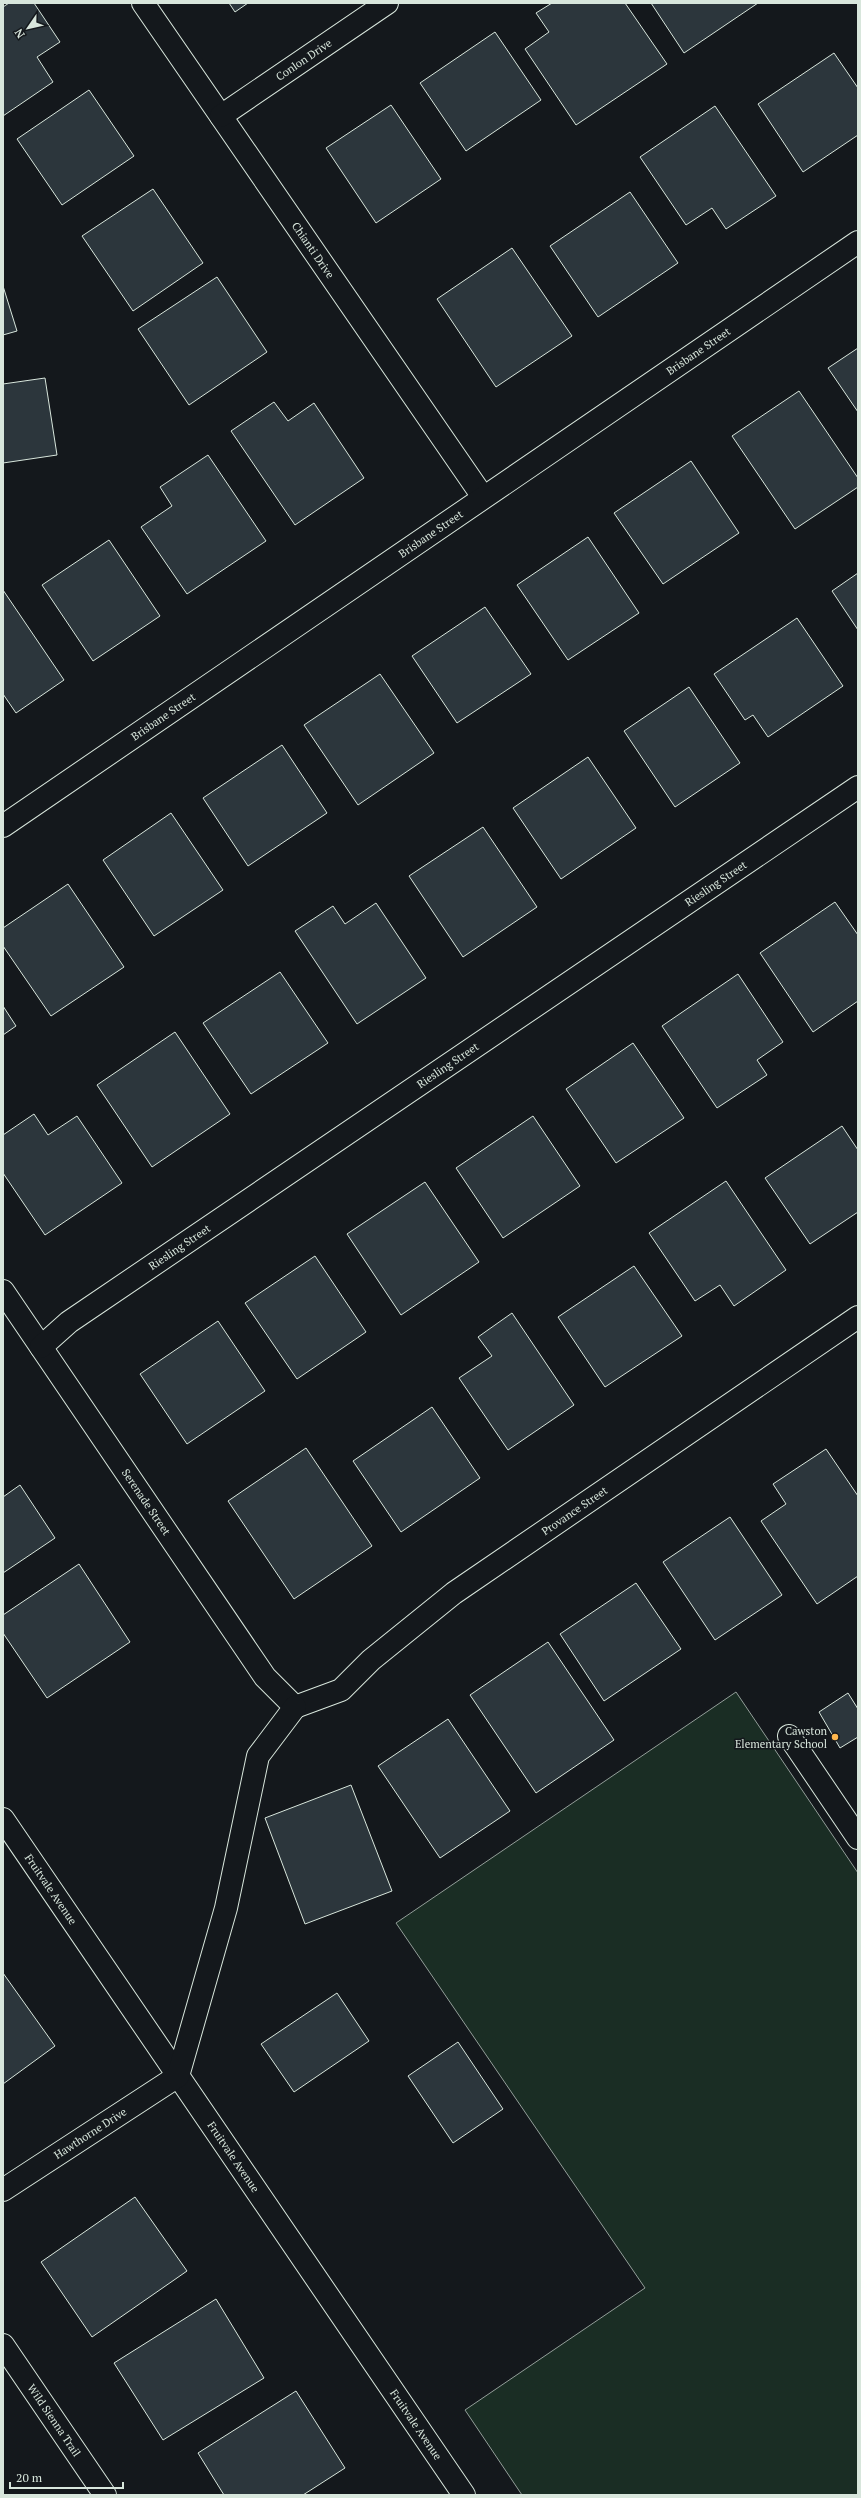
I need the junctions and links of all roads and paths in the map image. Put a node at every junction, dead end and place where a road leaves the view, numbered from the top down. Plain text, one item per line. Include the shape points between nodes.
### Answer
1 (143, 3) edge
2 (387, 3) edge
3 (221, 116) junction
4 (858, 242) edge
5 (483, 497) junction
6 (858, 787) edge
7 (3, 826) edge
8 (3, 1292) edge
9 (858, 1317) edge
10 (41, 1347) junction
11 (295, 1707) junction
12 (789, 1736) dead end
13 (3, 1820) edge
14 (858, 1838) edge
15 (178, 2076) junction
16 (3, 2190) edge
17 (3, 2345) edge
18 (105, 2495) edge
19 (464, 2495) edge

1 - 3 street, Chianti Drive
2 - 3 street, Conlon Drive
3 - 5 street, Chianti Drive
4 - 5 street, Brisbane Street
5 - 7 street, Brisbane Street
6 - 10 street, Riesling Street via 69,1322
8 - 10 street, Serenade Street
9 - 11 street, Provance Street via 454,1593 371,1660 341,1690
10 - 11 street, Serenade Street via 265,1677
11 - 15 street via 258,1756 226,1908
12 - 14 street
13 - 15 street, Fruitvale Avenue
15 - 16 street, Hawthorne Drive
15 - 19 street, Fruitvale Avenue
17 - 18 street, Wild Sienna Trail

